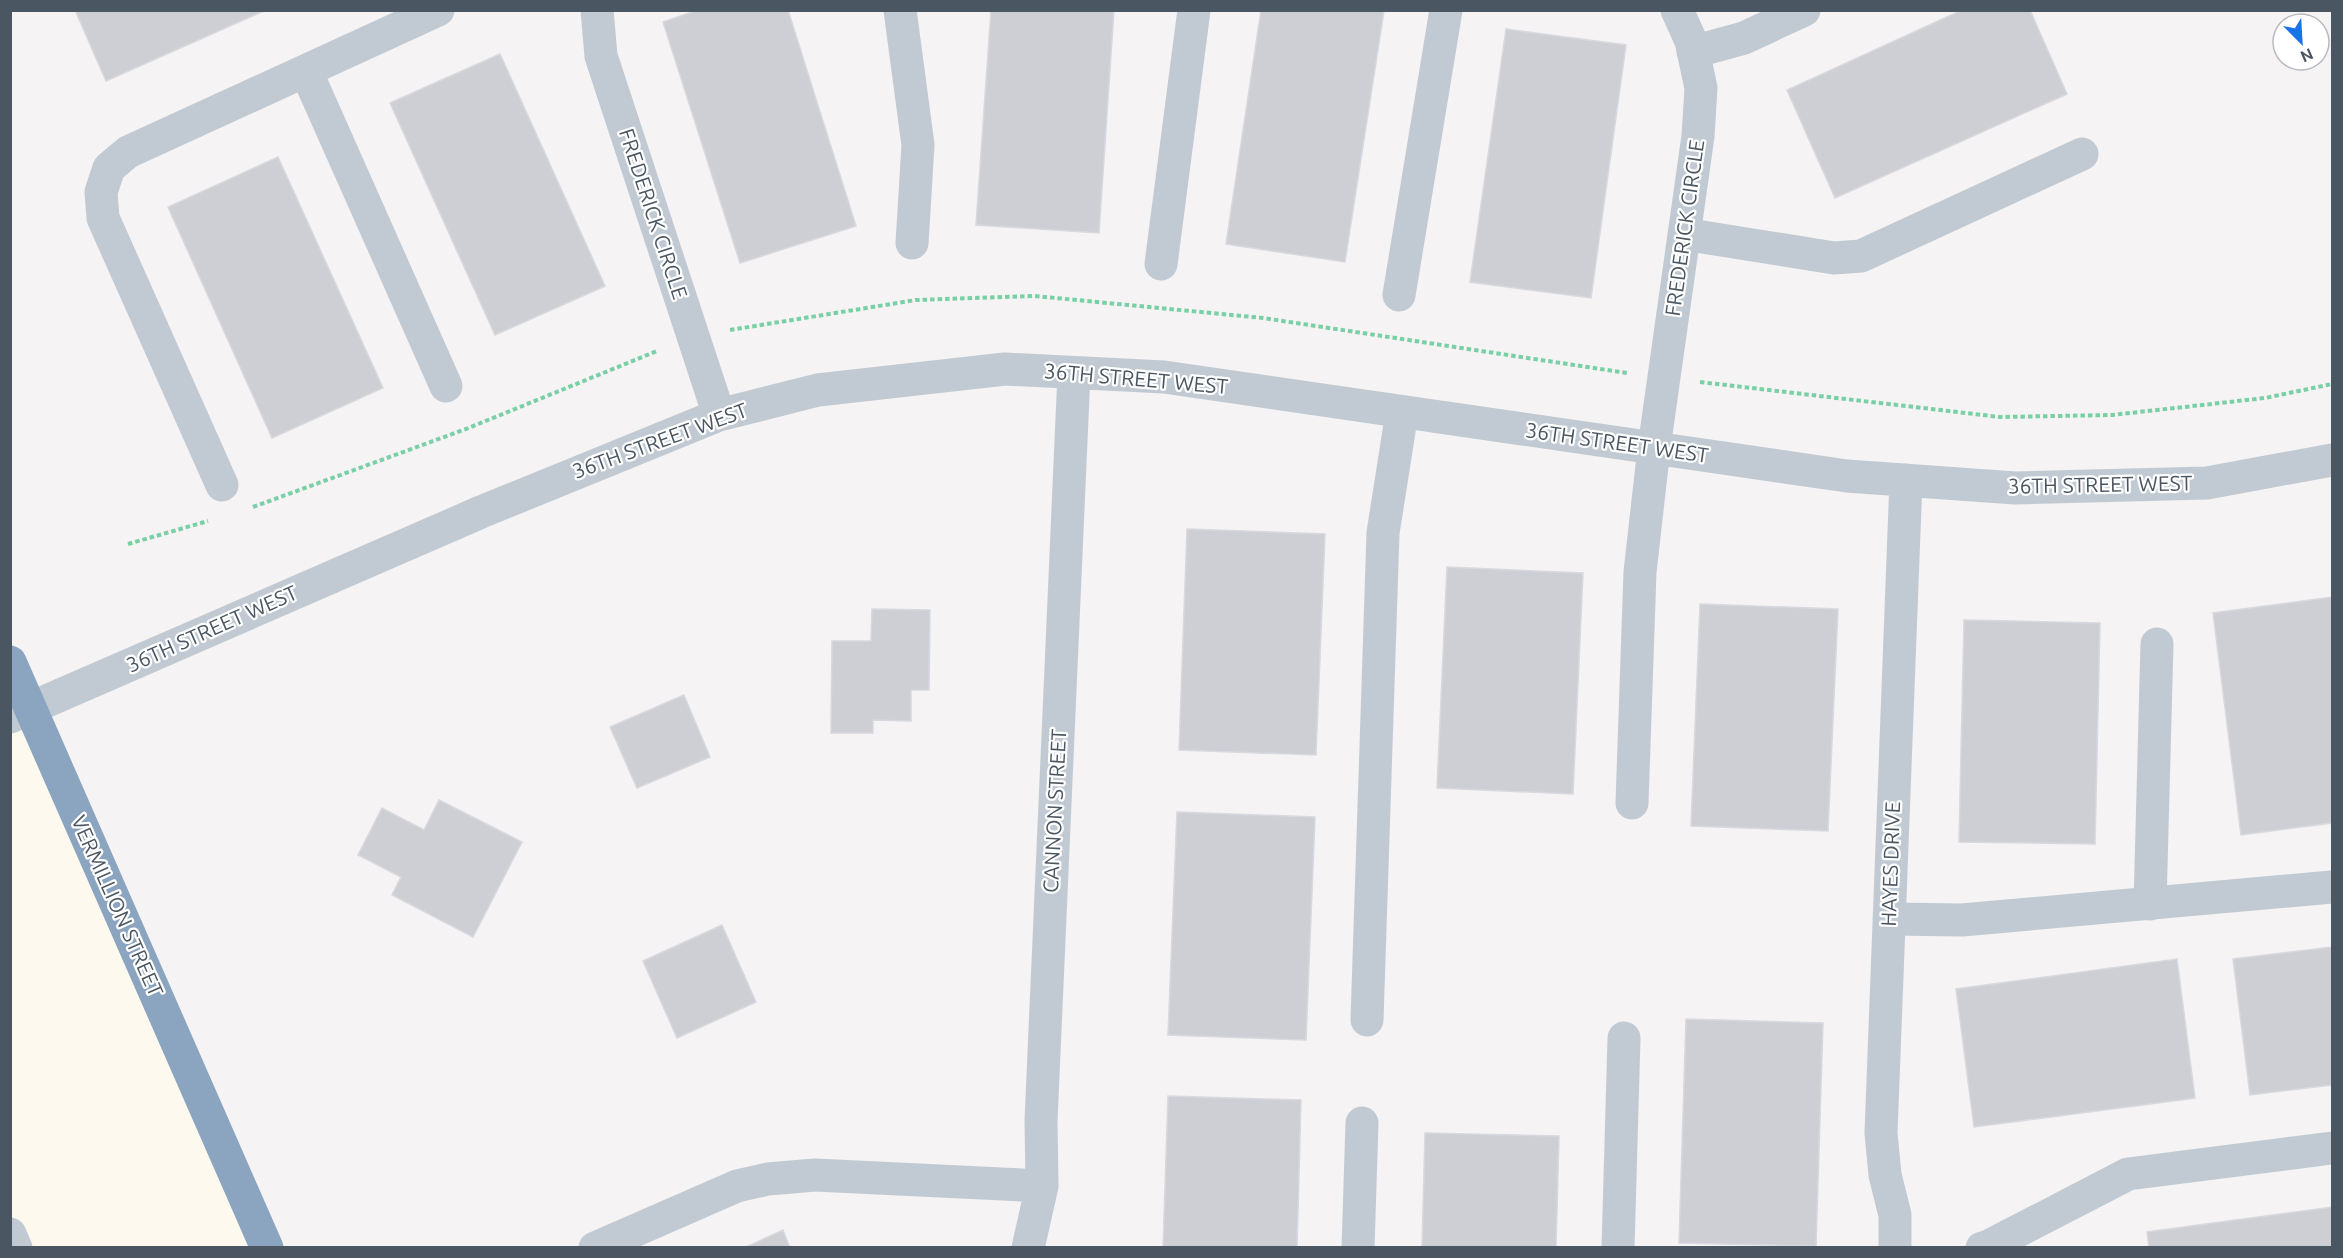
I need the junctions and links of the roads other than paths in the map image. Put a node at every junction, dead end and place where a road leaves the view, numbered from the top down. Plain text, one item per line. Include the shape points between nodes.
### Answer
1 (597, 10) edge
2 (900, 10) edge
3 (1194, 10) edge
4 (1446, 10) edge
5 (1677, 10) edge
6 (1804, 10) edge
7 (428, 13) edge
8 (1693, 52) junction
9 (306, 71) junction
10 (2082, 154) dead end
11 (1684, 234) junction
12 (912, 243) dead end
13 (1161, 264) dead end
14 (1399, 295) dead end
15 (1074, 372) junction
16 (446, 386) dead end
17 (1402, 412) junction
18 (719, 415) junction
19 (1654, 448) junction
20 (2332, 460) edge
21 (1906, 480) junction
22 (222, 485) dead end
23 (2157, 644) dead end
24 (10, 662) edge
25 (20, 713) edge
26 (1632, 803) dead end
27 (2332, 888) edge
28 (2150, 904) junction
29 (1889, 919) junction
30 (1367, 1020) dead end
31 (1624, 1038) dead end
32 (203, 1104) junction
33 (1362, 1123) dead end
34 (2332, 1148) edge
35 (1042, 1186) junction
36 (10, 1234) edge
37 (2040, 1235) edge
38 (16, 1248) edge
39 (247, 1248) edge
40 (267, 1248) edge
41 (596, 1248) edge
42 (1028, 1248) edge
43 (1358, 1248) edge
44 (1618, 1248) edge
45 (1894, 1248) edge
46 (1982, 1248) edge

1 - 18 street, FREDERICK CIRCLE via 601,56
2 - 12 street via 918,145
3 - 13 street
4 - 14 street
5 - 8 street, FREDERICK CIRCLE
6 - 8 street via 1744,38
7 - 9 street
8 - 11 street, FREDERICK CIRCLE via 1701,98
9 - 16 street
9 - 22 street via 128,152 109,168 101,192 103,218
10 - 11 street via 1861,255 1834,258
11 - 19 street, FREDERICK CIRCLE
15 - 17 street, 36TH STREET WEST via 1164,377
15 - 18 street, 36TH STREET WEST via 1005,369 818,390
15 - 35 street, CANNON STREET via 1041,1121
17 - 19 street, 36TH STREET WEST
17 - 30 street via 1383,532
18 - 25 street, 36TH STREET WEST via 480,512
19 - 21 street, 36TH STREET WEST via 1848,476
19 - 26 street, FREDERICK CIRCLE via 1640,572
20 - 21 street, 36TH STREET WEST via 2207,483 2014,488
21 - 29 street, HAYES DRIVE
23 - 28 street
24 - 25 highway, VERMILLION STREET
25 - 32 highway, VERMILLION STREET
27 - 28 street
28 - 29 street via 1962,920
29 - 45 street, HAYES DRIVE via 1881,1133 1895,1215
31 - 44 street
32 - 39 highway, VERMILLION STREET
32 - 40 highway, VERMILLION STREET
33 - 43 street
34 - 37 street via 2128,1174
35 - 41 street via 815,1175 768,1179 737,1186
35 - 42 street, CANNON STREET
36 - 38 street
37 - 46 street

